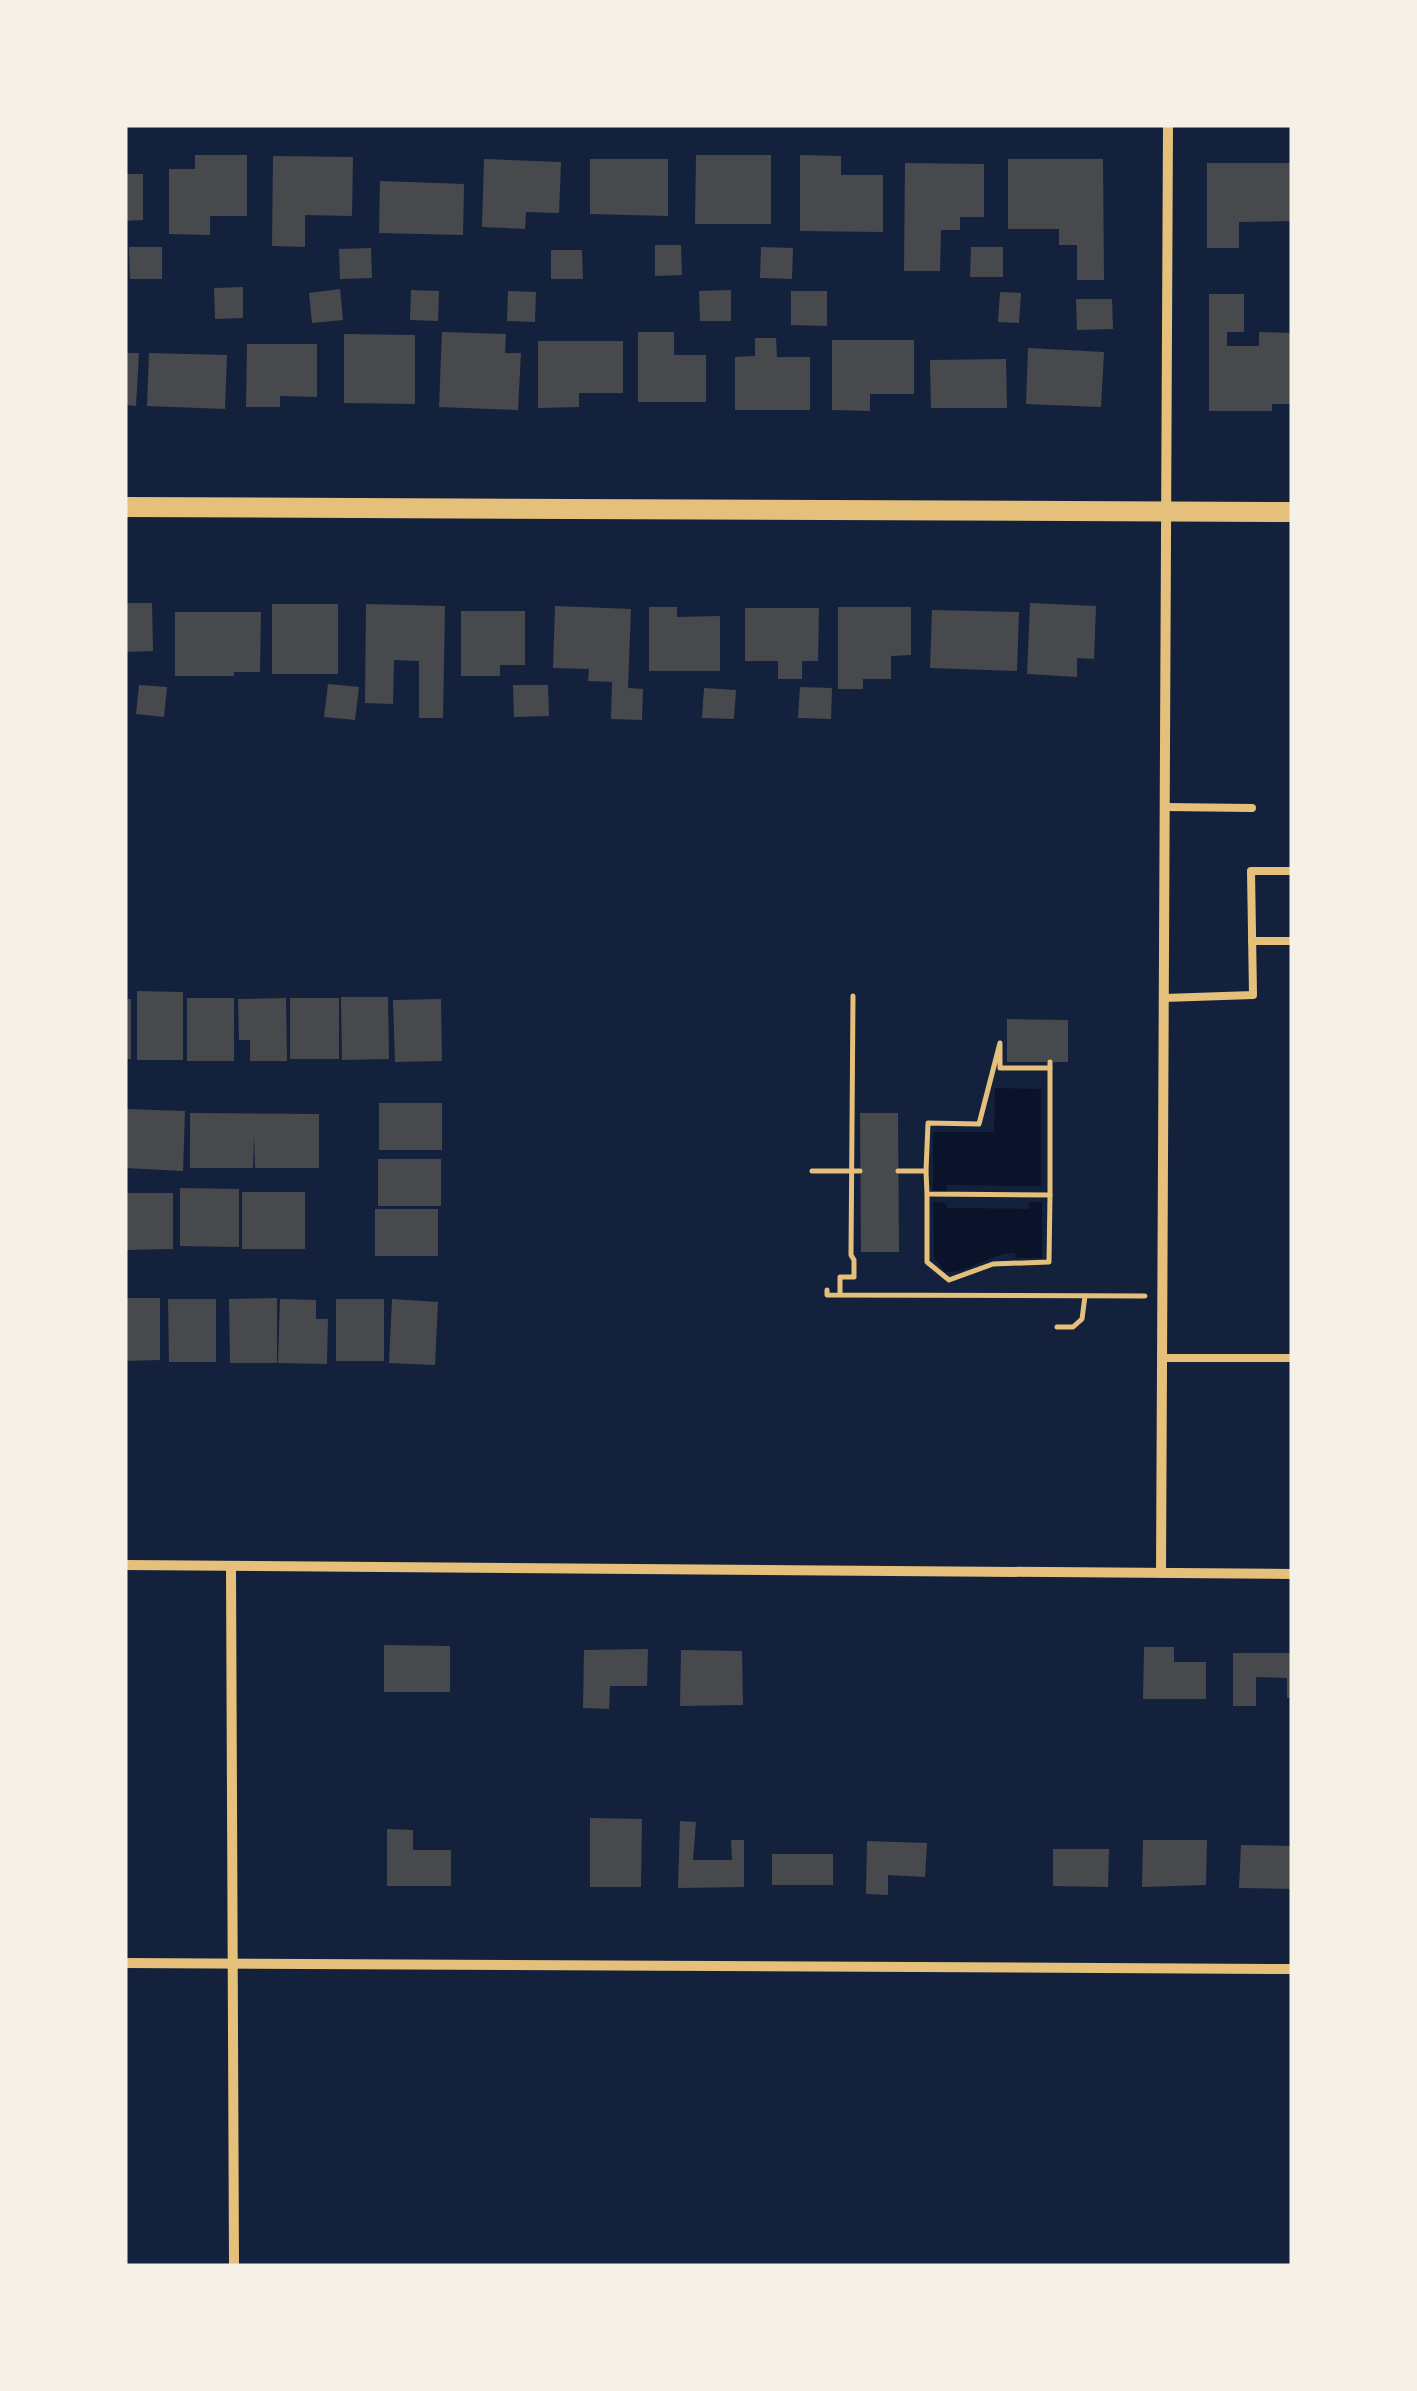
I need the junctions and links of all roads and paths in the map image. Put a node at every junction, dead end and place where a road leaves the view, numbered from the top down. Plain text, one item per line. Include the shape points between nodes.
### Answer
1 (1168, 125) edge
2 (125, 507) edge
3 (1166, 512) junction
4 (1292, 512) edge
5 (1165, 807) junction
6 (1252, 808) dead end
7 (1292, 871) edge
8 (1252, 941) junction
9 (1292, 942) edge
10 (854, 996) dead end
11 (1164, 998) junction
12 (812, 1170) dead end
13 (852, 1171) junction
14 (898, 1171) dead end
15 (926, 1171) junction
16 (860, 1172) dead end
17 (927, 1194) junction
18 (1050, 1195) junction
19 (827, 1290) dead end
20 (840, 1294) junction
21 (1086, 1296) junction
22 (1163, 1296) junction
23 (1057, 1327) dead end
24 (1162, 1358) junction
25 (1292, 1358) edge
26 (125, 1565) edge
27 (231, 1566) junction
28 (1161, 1574) junction
29 (1292, 1574) edge
30 (233, 1963) junction
31 (125, 1964) edge
32 (1292, 1968) edge
33 (234, 2266) edge

1 - 3 street
2 - 3 main road
3 - 4 main road
3 - 5 street
5 - 6 lane
5 - 11 street
7 - 8 lane via 1251,871
8 - 9 lane
8 - 11 lane via 1253,995
10 - 13 path
11 - 22 street
12 - 13 path
13 - 16 path
13 - 20 path via 854,1277 840,1277
14 - 15 path
15 - 17 path
15 - 18 path via 928,1123 979,1124 1004,1043 1000,1068 1050,1065
17 - 18 path
17 - 18 path via 927,1262 949,1280 993,1264 1049,1262
19 - 20 path
20 - 21 path
21 - 22 path
21 - 23 path via 1082,1319
22 - 24 street
24 - 25 lane
24 - 28 street
26 - 27 street
27 - 28 street
27 - 30 street
28 - 29 street
30 - 31 street
30 - 32 street
30 - 33 street

